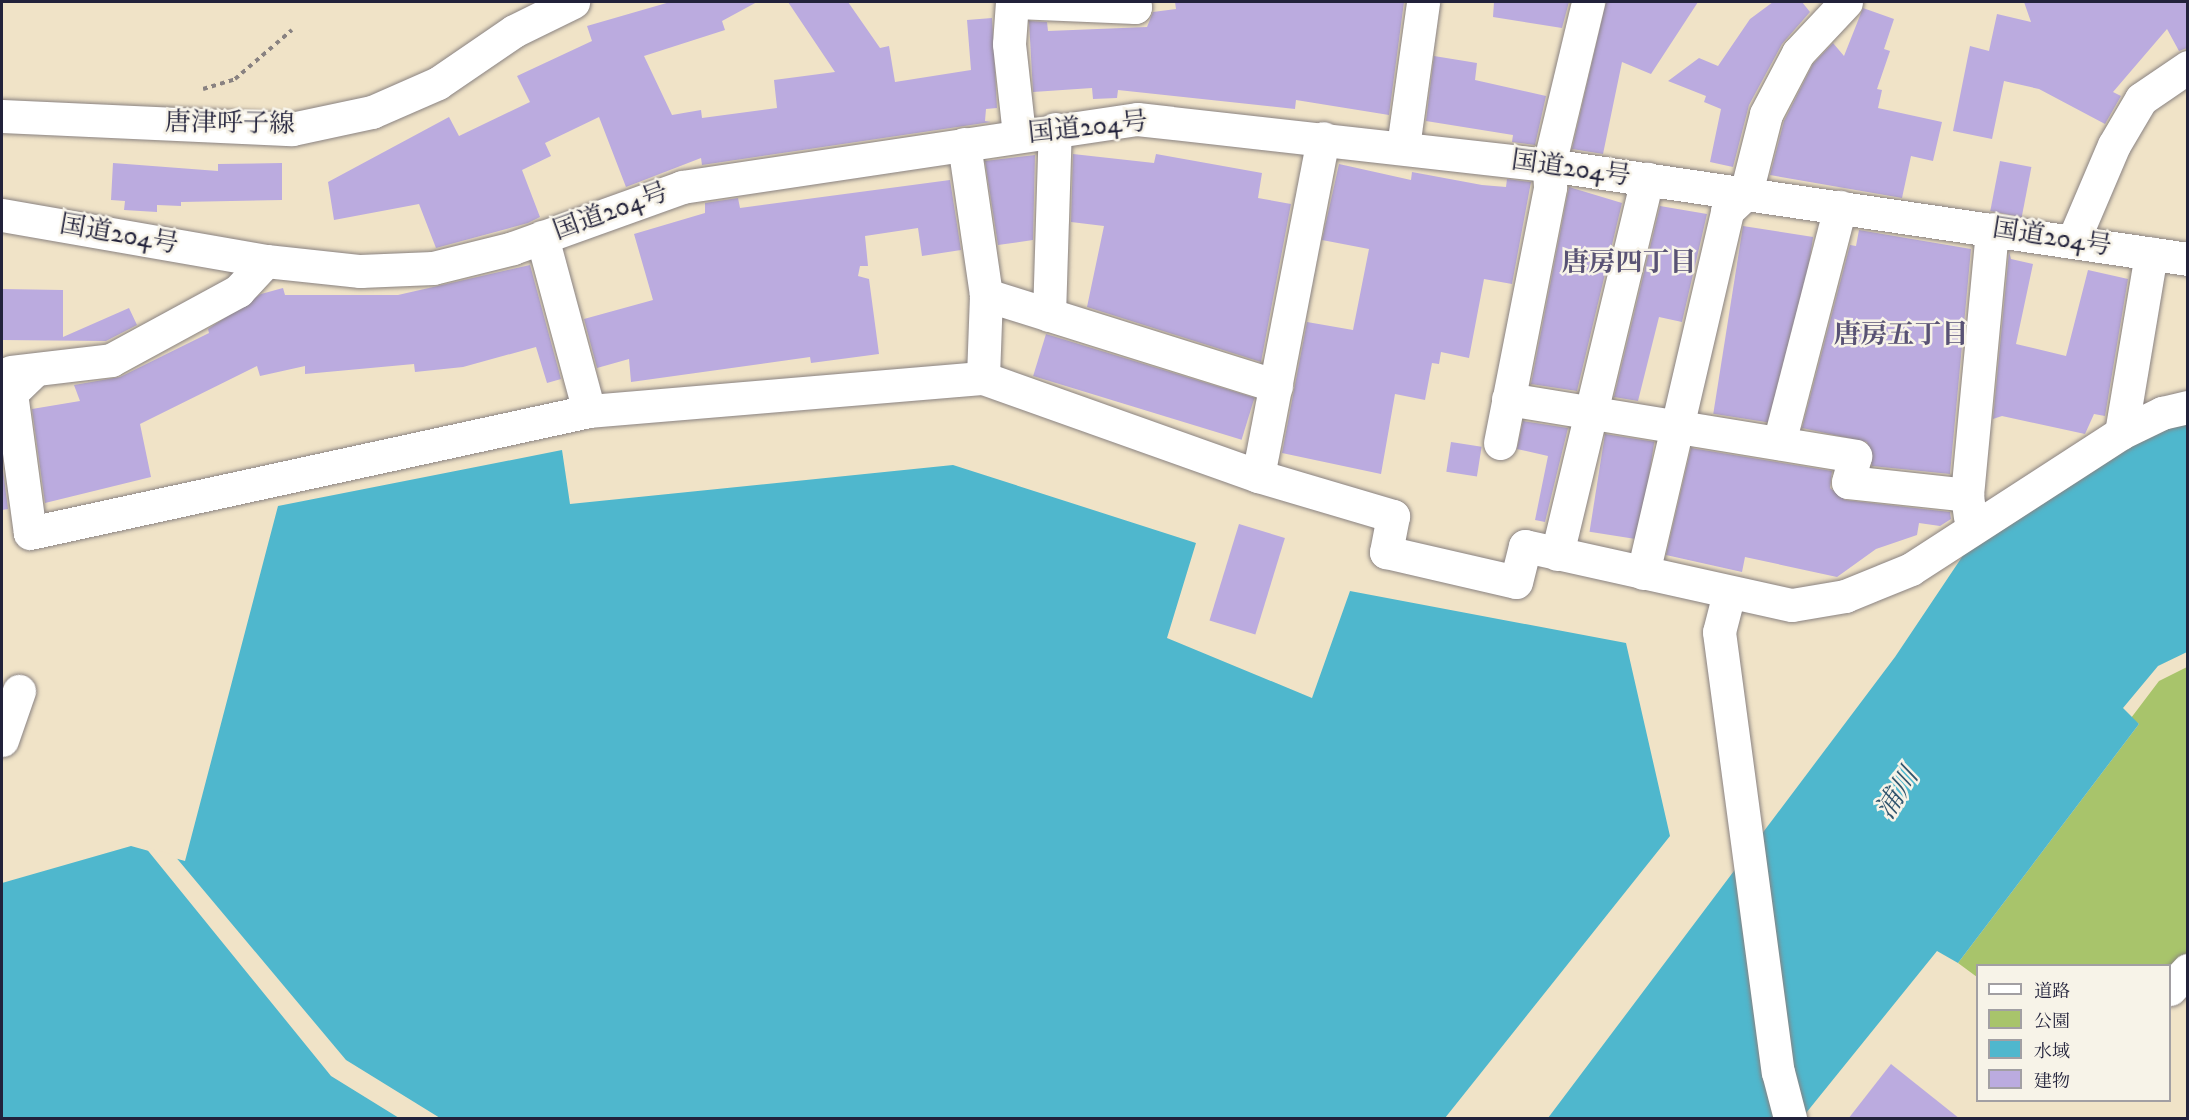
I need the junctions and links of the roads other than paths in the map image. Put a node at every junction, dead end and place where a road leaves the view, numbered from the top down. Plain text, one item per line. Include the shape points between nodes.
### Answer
1 (573, 2) edge
2 (1014, 2) edge
3 (1134, 2) edge
4 (1424, 2) edge
5 (1587, 2) edge
6 (1846, 2) edge
7 (2187, 67) edge
8 (2, 116) edge
9 (1055, 129) junction
10 (1019, 135) junction
11 (1323, 138) junction
12 (964, 144) junction
13 (1403, 147) junction
14 (1549, 165) junction
15 (1647, 179) junction
16 (1746, 193) junction
17 (1840, 207) junction
18 (2, 215) edge
19 (1992, 229) junction
20 (542, 237) junction
21 (2073, 241) junction
22 (2151, 253) junction
23 (2187, 259) edge
24 (267, 261) junction
25 (986, 295) junction
26 (1049, 315) junction
27 (34, 370) junction
28 (2, 372) edge
29 (983, 378) junction
30 (1276, 386) junction
31 (1508, 399) junction
32 (2187, 407) edge
33 (589, 411) junction
34 (1591, 412) junction
35 (1677, 426) junction
36 (2121, 433) junction
37 (1500, 443) dead end
38 (1779, 443) junction
39 (1258, 476) junction
40 (1967, 495) junction
41 (1971, 532) junction
42 (1557, 554) junction
43 (1643, 573) junction
44 (1729, 593) junction
45 (19, 691) dead end
46 (2, 740) edge
47 (2187, 970) edge
48 (2171, 987) edge
49 (1790, 1119) edge

1 - 8 main road, 唐津呼子線 via 514,32 438,83 372,112 292,129
2 - 3 main road via 1135,7
2 - 10 main road via 1009,44
4 - 13 main road
5 - 14 main road
6 - 16 main road via 1798,54 1766,114
7 - 21 main road via 2140,99 2114,145
9 - 10 main road, 国道204号
9 - 11 main road, 国道204号 via 1147,119
9 - 26 main road
10 - 12 main road, 国道204号
11 - 13 main road, 国道204号
11 - 30 main road
12 - 20 main road, 国道204号 via 682,187
12 - 25 main road
13 - 14 main road, 国道204号
14 - 15 main road, 国道204号
14 - 31 main road via 1551,187
15 - 16 main road, 国道204号
15 - 34 main road
16 - 17 main road, 国道204号
16 - 35 main road via 1727,211
17 - 19 main road, 国道204号
17 - 38 main road
18 - 24 main road, 国道204号
19 - 21 main road, 国道204号
19 - 40 main road
20 - 24 main road, 国道204号 via 433,268 360,271
20 - 33 main road
21 - 22 main road, 国道204号
22 - 23 main road, 国道204号
22 - 36 main road
24 - 27 main road via 238,291 111,360
25 - 26 main road
25 - 29 main road
26 - 30 main road
27 - 28 main road
27 - 33 main road via 11,393 30,533
29 - 33 main road
29 - 39 main road
30 - 39 main road
31 - 34 main road
31 - 37 main road
32 - 36 main road via 2162,412
34 - 35 main road
34 - 42 main road
35 - 38 main road
35 - 43 main road
36 - 41 main road
38 - 40 main road via 1855,456 1848,482
39 - 42 main road via 1393,516 1386,552 1516,582 1525,546
40 - 41 main road
41 - 44 main road via 1911,569 1845,596 1792,605
42 - 43 main road
43 - 44 main road
44 - 49 main road via 1719,632 1778,1072
45 - 46 main road
47 - 48 main road

